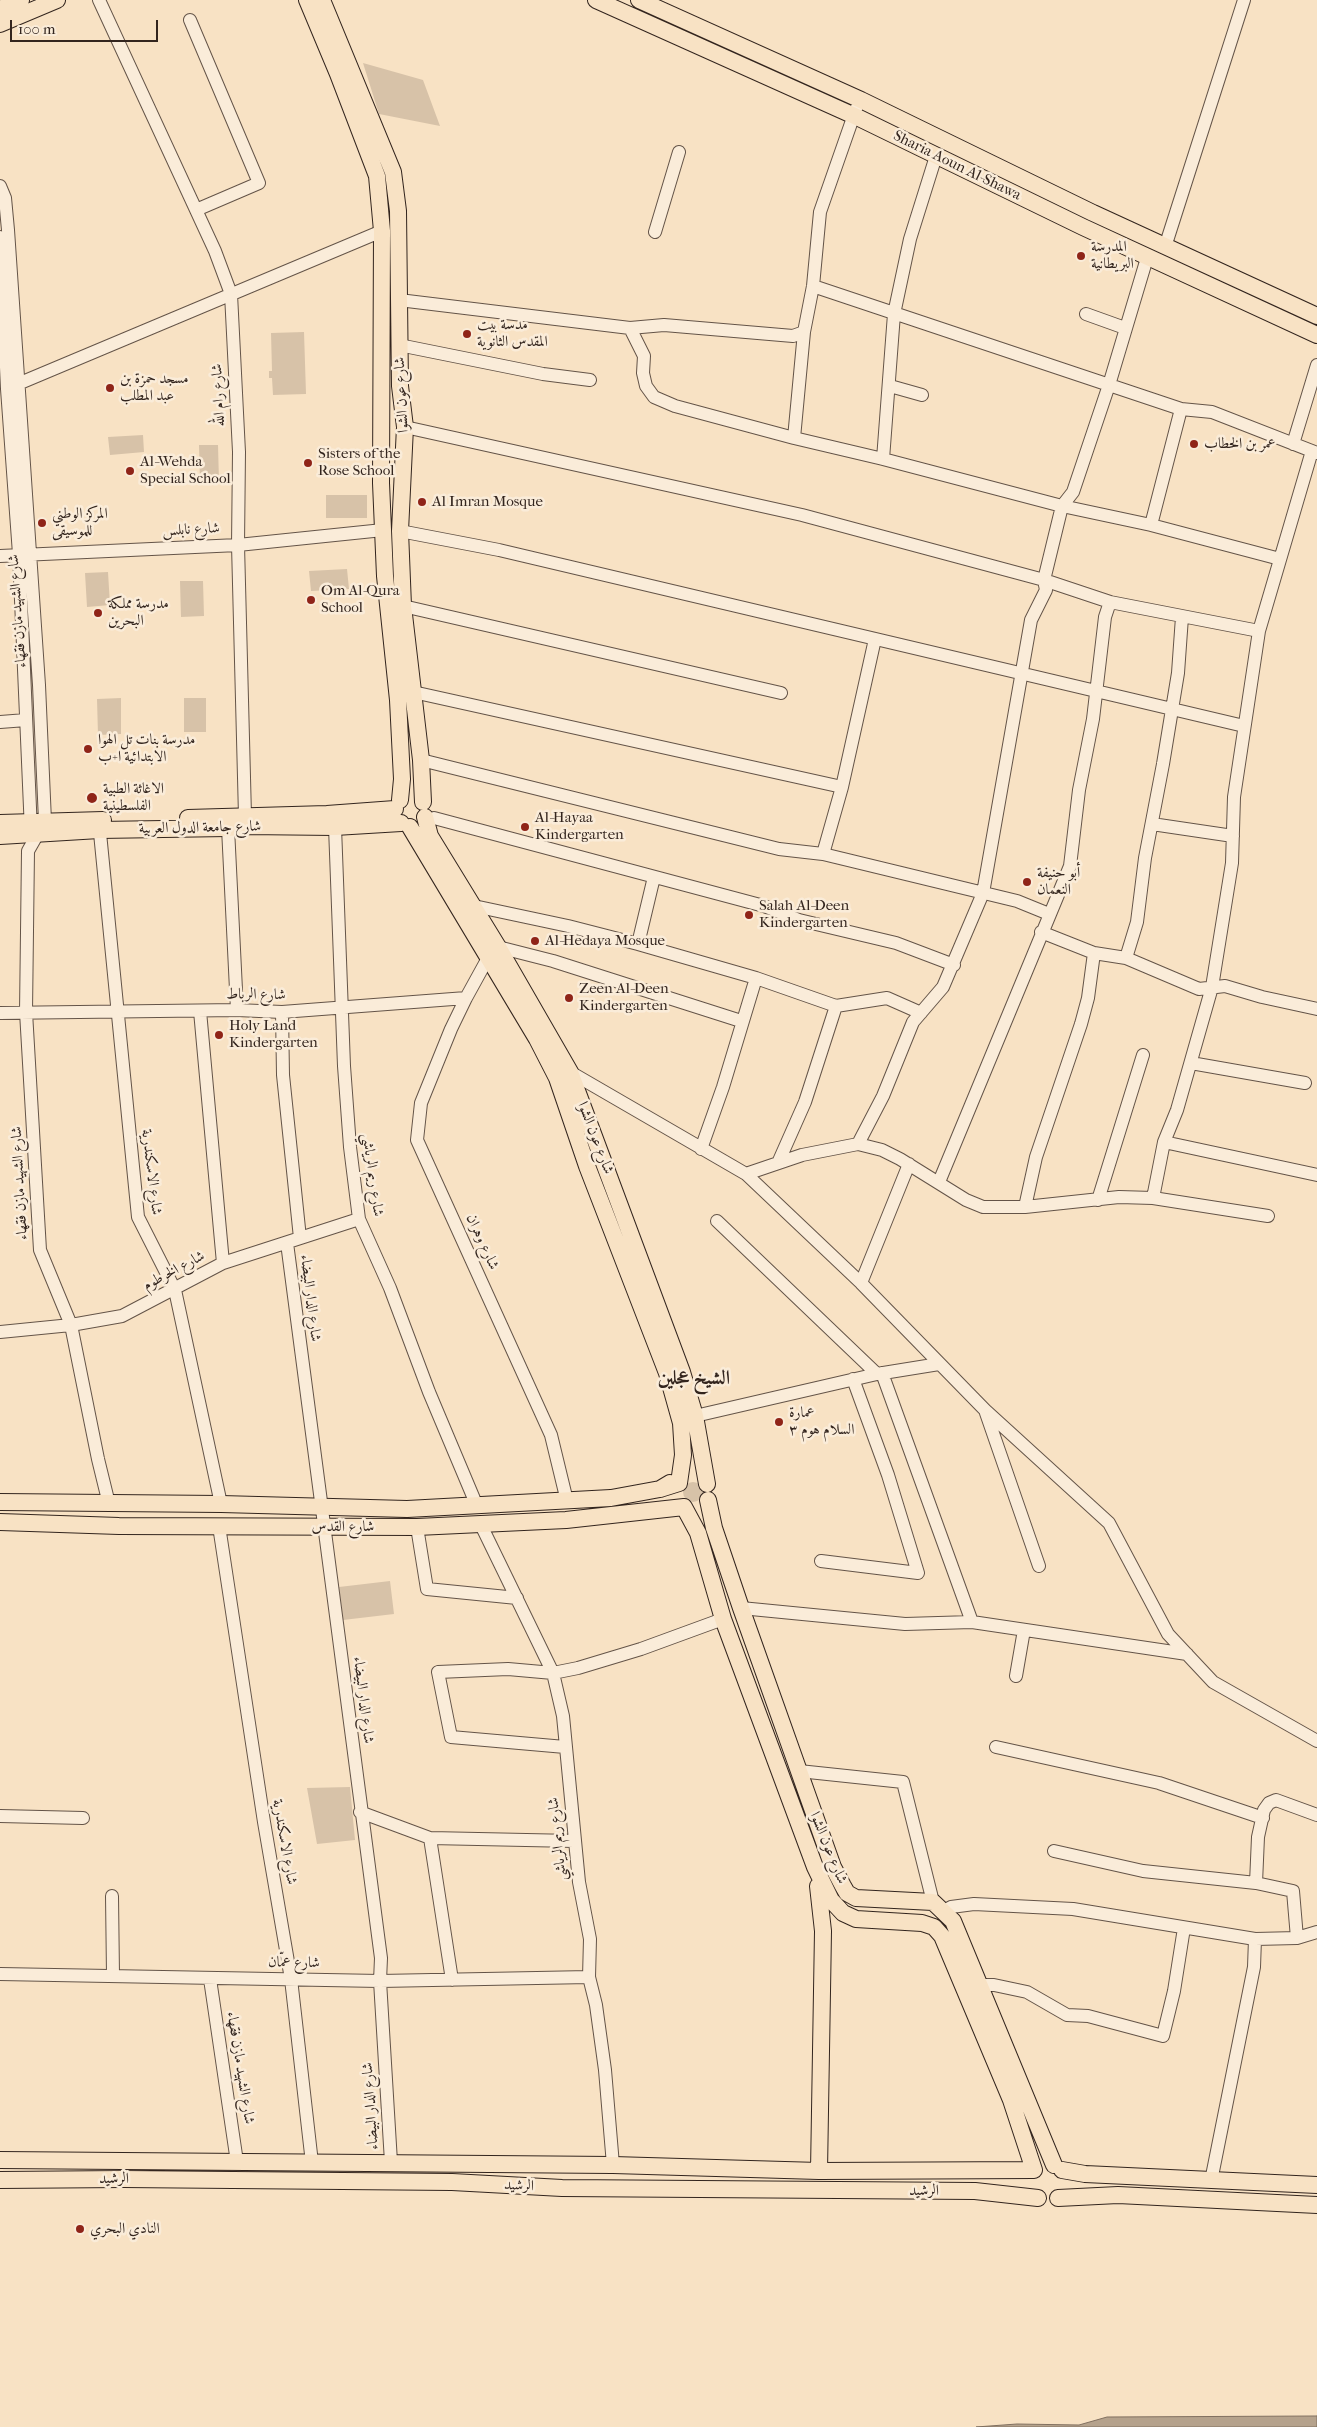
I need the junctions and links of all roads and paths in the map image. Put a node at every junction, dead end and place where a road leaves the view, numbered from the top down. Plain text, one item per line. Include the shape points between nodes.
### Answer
1 (21, 0) edge
2 (57, 0) edge
3 (99, 0) edge
4 (306, 0) edge
5 (322, 0) edge
6 (596, 0) edge
7 (639, 0) edge
8 (1244, 0) edge
9 (0, 9) edge
10 (190, 20) dead end
11 (0, 24) edge
12 (861, 100) junction
13 (853, 116) junction
14 (679, 152) dead end
15 (936, 156) junction
16 (0, 186) edge
17 (196, 210) junction
18 (0, 229) edge
19 (382, 231) junction
20 (655, 232) dead end
21 (1164, 247) junction
22 (1147, 258) junction
23 (813, 286) junction
24 (231, 294) junction
25 (399, 300) junction
26 (894, 314) junction
27 (1086, 314) dead end
28 (1317, 316) edge
29 (630, 328) junction
30 (1125, 328) junction
31 (804, 332) junction
32 (1317, 335) edge
33 (399, 345) junction
34 (1317, 365) edge
35 (590, 380) dead end
36 (1109, 385) junction
37 (890, 386) junction
38 (8, 388) edge
39 (922, 395) dead end
40 (1181, 409) junction
41 (405, 427) junction
42 (794, 438) junction
43 (1293, 444) junction
44 (1315, 452) edge
45 (883, 459) junction
46 (1062, 506) junction
47 (1151, 525) junction
48 (383, 530) junction
49 (400, 531) junction
50 (238, 545) junction
51 (25, 554) junction
52 (0, 556) edge
53 (1280, 559) junction
54 (1044, 580) junction
55 (1110, 602) junction
56 (403, 606) junction
57 (1182, 616) junction
58 (1259, 631) junction
59 (876, 638) junction
60 (1021, 675) junction
61 (1095, 690) junction
62 (413, 692) junction
63 (781, 694) dead end
64 (1171, 707) junction
65 (26, 720) junction
66 (0, 722) edge
67 (1244, 726) junction
68 (421, 760) junction
69 (842, 787) junction
70 (427, 812) junction
71 (401, 815) junction
72 (245, 816) junction
73 (0, 823) edge
74 (1152, 824) junction
75 (335, 827) junction
76 (228, 828) junction
77 (36, 833) junction
78 (100, 833) dead end
79 (0, 836) edge
80 (1233, 836) junction
81 (823, 854) junction
82 (654, 877) junction
83 (983, 893) junction
84 (474, 906) junction
85 (1049, 914) junction
86 (1041, 932) junction
87 (638, 944) junction
88 (493, 952) junction
89 (1094, 953) junction
90 (1126, 958) junction
91 (954, 965) junction
92 (756, 978) junction
93 (1212, 987) junction
94 (466, 998) junction
95 (836, 1006) junction
96 (343, 1007) junction
97 (1317, 1009) edge
98 (237, 1010) junction
99 (200, 1011) junction
100 (26, 1012) junction
101 (118, 1012) junction
102 (282, 1012) junction
103 (0, 1013) edge
104 (921, 1013) junction
105 (741, 1021) junction
106 (1143, 1055) dead end
107 (1191, 1063) junction
108 (570, 1072) junction
109 (1305, 1082) dead end
110 (1164, 1142) junction
111 (858, 1144) junction
112 (701, 1149) junction
113 (778, 1163) junction
114 (909, 1164) junction
115 (746, 1174) junction
116 (1317, 1175) edge
117 (939, 1182) junction
118 (1153, 1198) junction
119 (1098, 1200) junction
120 (1025, 1207) junction
121 (1268, 1216) dead end
122 (359, 1219) junction
123 (717, 1221) dead end
124 (300, 1238) junction
125 (287, 1243) junction
126 (223, 1263) junction
127 (861, 1283) junction
128 (175, 1290) junction
129 (70, 1325) junction
130 (0, 1332) edge
131 (939, 1364) junction
132 (880, 1374) junction
133 (853, 1380) junction
134 (985, 1410) junction
135 (695, 1416) junction
136 (682, 1467) junction
137 (680, 1483) junction
138 (660, 1489) junction
139 (708, 1492) junction
140 (567, 1501) junction
141 (0, 1502) edge
142 (109, 1504) junction
143 (221, 1504) junction
144 (320, 1506) junction
145 (477, 1506) junction
146 (684, 1507) junction
147 (665, 1508) junction
148 (0, 1522) edge
149 (481, 1525) junction
150 (219, 1526) junction
151 (694, 1526) junction
152 (322, 1527) junction
153 (418, 1527) junction
154 (821, 1562) dead end
155 (1039, 1566) dead end
156 (517, 1598) junction
157 (741, 1608) junction
158 (723, 1619) junction
159 (972, 1622) junction
160 (1024, 1630) junction
161 (1186, 1654) junction
162 (553, 1673) junction
163 (1016, 1676) dead end
164 (1317, 1741) edge
165 (565, 1747) junction
166 (996, 1747) dead end
167 (799, 1771) junction
168 (360, 1812) junction
169 (1317, 1815) edge
170 (0, 1816) edge
171 (83, 1818) dead end
172 (1263, 1818) junction
173 (430, 1838) junction
174 (574, 1841) junction
175 (1054, 1851) dead end
176 (815, 1867) junction
177 (1256, 1883) junction
178 (112, 1896) dead end
179 (938, 1907) junction
180 (856, 1919) junction
181 (1184, 1928) junction
182 (823, 1931) junction
183 (1317, 1932) edge
184 (1297, 1938) junction
185 (1255, 1939) junction
186 (0, 1974) edge
187 (113, 1975) junction
188 (588, 1977) junction
189 (210, 1979) junction
190 (291, 1979) junction
191 (452, 1980) junction
192 (380, 1981) junction
193 (971, 1985) junction
194 (0, 2160) edge
195 (238, 2162) junction
196 (391, 2162) junction
197 (312, 2163) junction
198 (613, 2165) junction
199 (1058, 2168) junction
200 (1034, 2170) junction
201 (819, 2171) junction
202 (0, 2180) edge
203 (1211, 2181) junction
204 (1317, 2184) edge
205 (1038, 2198) junction
206 (1058, 2198) junction
207 (1317, 2205) edge

1 - 9 main road
2 - 11 main road
3 - 17 street, شارع رام الله
4 - 19 main road, شارع عون الشوا via 377,176
5 - 25 main road, شارع عون الشوا via 393,172 400,244
6 - 13 main road, Sharia Aoun Al-Shawa
7 - 12 main road, Sharia Aoun Al-Shawa
8 - 21 street
10 - 17 street via 259,183
12 - 13 street
12 - 21 main road, Sharia Aoun Al-Shawa
13 - 15 main road, Sharia Aoun Al-Shawa
13 - 23 street via 820,212
14 - 20 street
15 - 22 main road, Sharia Aoun Al-Shawa
15 - 26 street via 910,239
16 - 38 street, شارع الشهيد مازن فقهاء via 7,208
17 - 24 street, شارع رام الله
18 - 38 street, شارع الشهيد مازن فقهاء
19 - 24 street
19 - 48 main road, شارع عون الشوا
21 - 28 main road, Sharia Aoun Al-Shawa
22 - 30 street
22 - 32 main road, Sharia Aoun Al-Shawa
23 - 26 street
23 - 31 street
24 - 38 street
24 - 50 street, شارع رام الله via 238,452
25 - 29 street
25 - 33 main road, شارع عون الشوا
26 - 36 street
26 - 37 street
27 - 30 street
29 - 31 street via 664,325 792,336
29 - 42 street via 644,356 646,386 654,397 675,406
30 - 36 street
31 - 42 street
33 - 35 street
33 - 41 main road, شارع عون الشوا
34 - 43 street
36 - 40 street
36 - 46 street via 1073,492
37 - 39 street
37 - 45 street
38 - 51 street, شارع الشهيد مازن فقهاء
40 - 43 street via 1212,412
40 - 47 street
41 - 49 main road, شارع عون الشوا
41 - 54 street via 802,515
42 - 45 street
43 - 44 street
44 - 53 street
45 - 46 street
46 - 47 street
46 - 54 street
47 - 53 street
48 - 50 street, شارع نابلس
48 - 71 main road, شارع عون الشوا via 398,710
49 - 56 main road, شارع عون الشوا
49 - 59 street via 499,550
50 - 51 street, شارع نابلس
50 - 72 street, شارع رام الله
51 - 52 street, شارع نابلس
51 - 65 street, شارع الشهيد مازن فقهاء
51 - 77 street, شارع الشهيد مازن فقهاء
53 - 58 street
54 - 55 street
54 - 60 street via 1046,590 1032,620
55 - 57 street
55 - 61 street
56 - 62 main road, شارع عون الشوا
56 - 63 street
57 - 58 street
57 - 64 street via 1178,674
58 - 67 street
59 - 60 street
59 - 69 street
60 - 61 street
60 - 83 street
61 - 64 street
61 - 85 street via 1070,866
62 - 68 main road, شارع عون الشوا
62 - 69 street
64 - 67 street
64 - 74 street
65 - 66 street
65 - 77 street, شارع الشهيد مازن فقهاء
67 - 80 street via 1234,797
68 - 70 main road, شارع عون الشوا
68 - 81 street via 779,849
69 - 81 street
70 - 71 main road via 419,824
70 - 71 main road via 415,796 404,797
70 - 82 street
70 - 84 main road, شارع عون الشوا via 430,836
71 - 72 main road, شارع جامعة الدول العربية
71 - 75 main road, شارع جامعة الدول العربية
71 - 88 main road, شارع عون الشوا
72 - 77 main road, شارع جامعة الدول العربية
73 - 77 main road, شارع جامعة الدول العربية
74 - 80 street
74 - 90 street via 1137,922
75 - 76 main road, شارع جامعة الدول العربية
75 - 96 street, شارع ريم الرياشي
76 - 77 main road, شارع جامعة الدول العربية
76 - 98 street
77 - 79 main road, شارع جامعة الدول العربية
77 - 100 street, شارع الشهيد مازن فقهاء
78 - 101 street, شارع الاسكندرية
80 - 93 street via 1232,863
81 - 83 street
82 - 87 street
82 - 91 street via 764,906 800,920 896,943
83 - 85 street via 1018,901
83 - 91 street
84 - 87 street
84 - 88 main road, شارع عون الشوا
85 - 86 street
86 - 89 street
86 - 117 street
87 - 92 street
88 - 94 street
88 - 105 street via 553,961
88 - 108 main road, شارع عون الشوا
88 - 136 main road, شارع عون الشوا via 557,1078 666,1372 681,1423
89 - 90 street
89 - 120 street via 1081,1024 1036,1158
90 - 93 street via 1199,989
91 - 104 street via 943,987
92 - 95 street
92 - 105 street
93 - 97 street via 1225,986
93 - 107 street
94 - 96 street, شارع الرباط
94 - 140 street, شارع وهران via 420,1103 417,1140 551,1435
95 - 104 street via 887,998
95 - 113 street via 805,1102
96 - 102 street, شارع الرباط
96 - 122 street, شارع ريم الرياشي via 350,1147
98 - 99 street, شارع الرباط
98 - 102 street, شارع الرباط
99 - 101 street, شارع الرباط
99 - 126 street
100 - 101 street, شارع الرباط
100 - 103 street, شارع الرباط
100 - 129 street, شارع الشهيد مازن فقهاء via 40,1250
101 - 128 street, شارع الاسكندرية via 138,1217
102 - 124 street, شارع الدار البيضاء via 283,1074
104 - 111 street via 913,1022 883,1096
105 - 112 street via 723,1087
106 - 119 street
107 - 109 street
107 - 110 street
108 - 112 street
108 - 135 main road, شارع عون الشوا via 682,1372
110 - 116 street
110 - 118 street
111 - 113 street
111 - 114 street via 882,1150
112 - 115 street
113 - 115 street
114 - 117 street
114 - 127 street
115 - 127 street
117 - 120 street via 983,1207
118 - 119 street
118 - 121 street
119 - 120 street
122 - 124 street, شارع الخرطوم
122 - 145 street, شارع ريم الرياشي
123 - 132 street
124 - 125 street, شارع الخرطوم
125 - 126 street, شارع الخرطوم
125 - 144 street, شارع الدار البيضاء
126 - 128 street, شارع الخرطوم
127 - 131 street
128 - 129 street, شارع الخرطوم via 122,1316
128 - 143 street, شارع الاسكندرية
129 - 130 street, شارع الخرطوم
129 - 142 street, شارع الشهيد مازن فقهاء
131 - 132 street
131 - 134 street
132 - 133 street
132 - 159 street
133 - 135 street
133 - 154 street via 888,1475 918,1573
134 - 155 street
134 - 161 street via 1109,1524 1168,1634
135 - 139 main road, شارع عون الشوا
136 - 137 main road, شارع عون الشوا
136 - 138 main road
137 - 138 main road, شارع القدس
137 - 139 main road via 693,1476
137 - 146 main road via 678,1499
138 - 140 main road, شارع القدس via 611,1498
139 - 146 main road via 700,1508
139 - 157 main road, شارع عون الشوا via 714,1528
140 - 145 main road, شارع القدس
141 - 142 main road, شارع القدس
142 - 143 main road, شارع القدس
143 - 144 main road, شارع القدس
144 - 145 main road, شارع القدس via 407,1509
144 - 152 street, شارع الدار البيضاء
146 - 147 main road, شارع القدس
146 - 151 main road, شارع عون الشوا
147 - 149 main road, شارع القدس via 566,1520
147 - 151 main road
148 - 150 main road, شارع القدس
149 - 153 main road, شارع القدس
149 - 156 street, شارع ريم الرياشي
150 - 152 main road, شارع القدس
150 - 190 street, شارع الاسكندرية
151 - 158 main road, شارع عون الشوا
152 - 153 main road, شارع القدس
152 - 168 street, شارع الدار البيضاء
153 - 156 street via 427,1589
156 - 162 street, شارع ريم الرياشي
157 - 159 street via 905,1624
157 - 167 main road, شارع عون الشوا
158 - 162 street via 641,1649
158 - 176 main road, شارع عون الشوا
159 - 160 street
160 - 161 street
160 - 163 street
161 - 164 street via 1213,1682
162 - 165 street, شارع ريم الرياشي via 563,1716
162 - 165 street via 508,1669 438,1672 451,1737
165 - 174 street, شارع ريم الرياشي
166 - 172 street via 1158,1783
167 - 179 main road, شارع عون الشوا via 833,1867 847,1893 856,1898
167 - 179 street via 902,1782
168 - 173 street
168 - 192 street, شارع الدار البيضاء via 381,1958
169 - 172 street via 1276,1800 1269,1803
170 - 171 street
172 - 177 street via 1258,1837
173 - 174 street
173 - 191 street
174 - 188 street, شارع ريم الرياشي via 590,1939
175 - 177 street via 1143,1871
176 - 180 main road, شارع عون الشوا via 837,1908
176 - 182 main road, شارع عون الشوا
177 - 184 street via 1293,1891
178 - 187 street
179 - 181 street via 974,1904 1073,1909
179 - 193 main road via 953,1921
180 - 182 main road via 832,1923
180 - 193 main road via 934,1926
181 - 185 street
181 - 193 street via 1163,2036 1088,2016 1067,2015 1027,1992
182 - 201 main road, شارع عون الشوا
183 - 184 street
184 - 185 street
185 - 203 street via 1254,1967
186 - 187 street, شارع عمّان
187 - 189 street, شارع عمّان
188 - 191 street, شارع عمّان
188 - 198 street, شارع ريم الرياشي via 596,2005 605,2070
189 - 190 street, شارع عمّان
189 - 195 street, شارع الشهيد مازن فقهاء
190 - 192 street, شارع عمّان
190 - 197 street, شارع الاسكندرية
191 - 192 street, شارع عمّان
192 - 196 street, شارع الدار البيضاء
193 - 199 main road
193 - 200 main road
194 - 195 main road, الرشيد
195 - 197 main road, الرشيد
196 - 197 main road, الرشيد
196 - 198 main road, الرشيد
198 - 201 main road, الرشيد
199 - 200 main road via 1043,2164
199 - 203 main road via 1085,2174
199 - 206 main road via 1066,2185
200 - 201 main road, الرشيد
200 - 205 main road via 1030,2185
202 - 205 main road, الرشيد via 432,2181 562,2188 975,2191
203 - 204 main road
205 - 206 main road via 1048,2201
206 - 207 main road via 1118,2195

